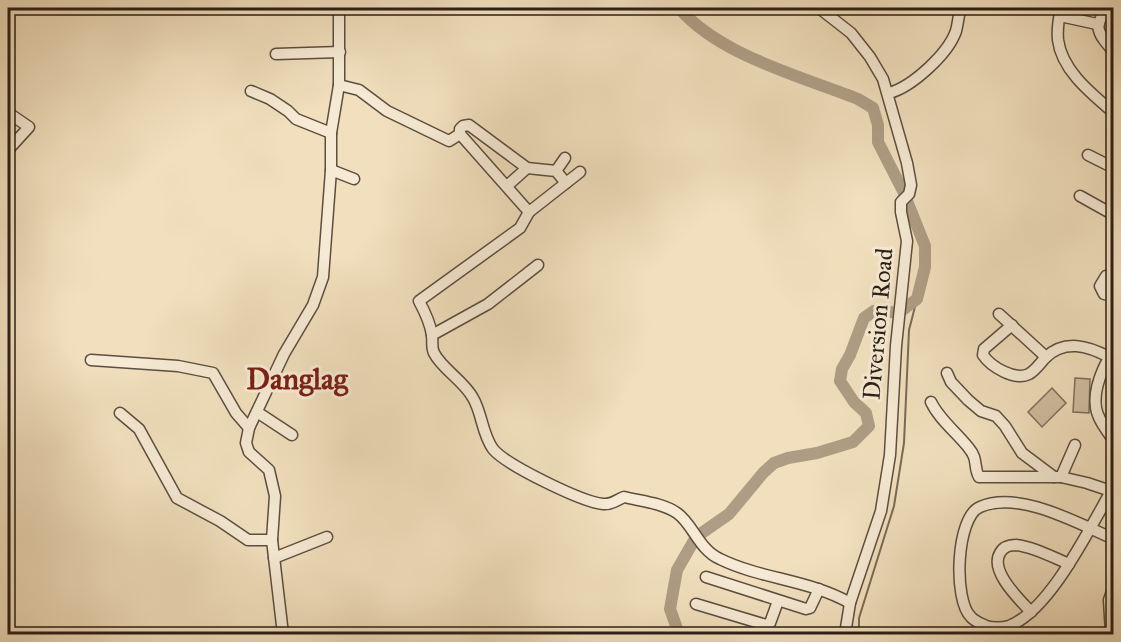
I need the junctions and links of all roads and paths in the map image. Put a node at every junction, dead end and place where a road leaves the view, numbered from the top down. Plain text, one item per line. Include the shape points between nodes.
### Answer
1 (339, 8) edge
2 (819, 8) edge
3 (960, 8) edge
4 (1110, 8) edge
5 (1060, 12) edge
6 (1098, 24) junction
7 (340, 52) junction
8 (1113, 52) edge
9 (276, 54) dead end
10 (339, 85) junction
11 (251, 91) dead end
12 (889, 93) junction
13 (1113, 113) edge
14 (8, 116) edge
15 (331, 134) junction
16 (460, 134) junction
17 (8, 150) edge
18 (1088, 154) dead end
19 (565, 158) dead end
20 (527, 168) junction
21 (1113, 168) edge
22 (331, 170) junction
23 (556, 171) junction
24 (580, 172) dead end
25 (354, 179) dead end
26 (566, 183) junction
27 (507, 186) junction
28 (1080, 196) dead end
29 (529, 212) junction
30 (1113, 215) edge
31 (538, 265) dead end
32 (1113, 275) edge
33 (1113, 296) edge
34 (999, 314) dead end
35 (1012, 325) junction
36 (432, 335) junction
37 (1111, 354) edge
38 (1046, 357) junction
39 (91, 360) dead end
40 (947, 373) dead end
41 (931, 402) dead end
42 (120, 413) dead end
43 (253, 420) junction
44 (292, 435) dead end
45 (1113, 441) edge
46 (1075, 445) dead end
47 (1058, 477) junction
48 (1113, 490) edge
49 (1089, 528) junction
50 (327, 537) dead end
51 (1113, 539) edge
52 (272, 540) junction
53 (274, 558) junction
54 (1068, 564) junction
55 (706, 577) dead end
56 (1113, 586) edge
57 (819, 589) junction
58 (778, 601) junction
59 (850, 603) junction
60 (696, 604) dead end
61 (1031, 612) junction
62 (1111, 616) edge
63 (283, 634) edge
64 (845, 634) edge
65 (1111, 634) edge

1 - 7 street
2 - 12 street, Diversion Road via 851,33 870,57
3 - 12 street via 956,32 943,53 906,86
4 - 6 street
5 - 6 street
5 - 13 street via 1058,39 1062,55
6 - 8 street via 1100,35
7 - 9 street
7 - 10 street
10 - 15 street
10 - 16 street via 359,90 387,111 449,141
11 - 15 street via 270,99 296,119
12 - 59 street, Diversion Road via 910,185 901,212 907,241 882,511
14 - 17 street via 29,128
15 - 22 street
16 - 20 street via 460,129 469,125
16 - 27 street
18 - 21 street
19 - 23 street
20 - 23 street
20 - 27 street
22 - 25 street
22 - 43 street via 319,292
23 - 26 street
24 - 26 street
26 - 29 street
27 - 29 street
28 - 30 street
29 - 36 street via 520,228 419,301 428,316
31 - 36 street via 488,304
32 - 33 street via 1106,276 1100,285 1104,294
34 - 35 street
35 - 38 street
35 - 38 street via 984,348 988,362 1017,376 1028,375
36 - 57 street via 434,352 474,399 487,438 501,456 551,484 597,503 612,504 624,497 668,509 680,516 712,555
37 - 38 street via 1067,345
37 - 45 street via 1097,388 1096,408
39 - 43 street via 178,366 213,373 236,413
40 - 47 street via 968,400 981,411 996,416 1022,453
41 - 47 street via 968,446 976,459 979,477
42 - 52 street via 140,429 177,498 248,540
43 - 44 street
43 - 52 street via 246,443 249,452 269,470 275,496
46 - 47 street
47 - 48 street
48 - 49 street
49 - 51 street
49 - 54 street
49 - 61 street via 1011,501 977,508 968,520 961,543 961,590 970,617 999,628
50 - 53 street
52 - 53 street
53 - 63 street
54 - 61 street
54 - 61 street via 1015,545 1001,551 998,558 1003,579
55 - 58 street
56 - 62 street via 1109,600
57 - 58 street via 810,608
57 - 59 street
58 - 60 street via 771,623 766,625
59 - 64 street, Diversion Road
62 - 65 street

